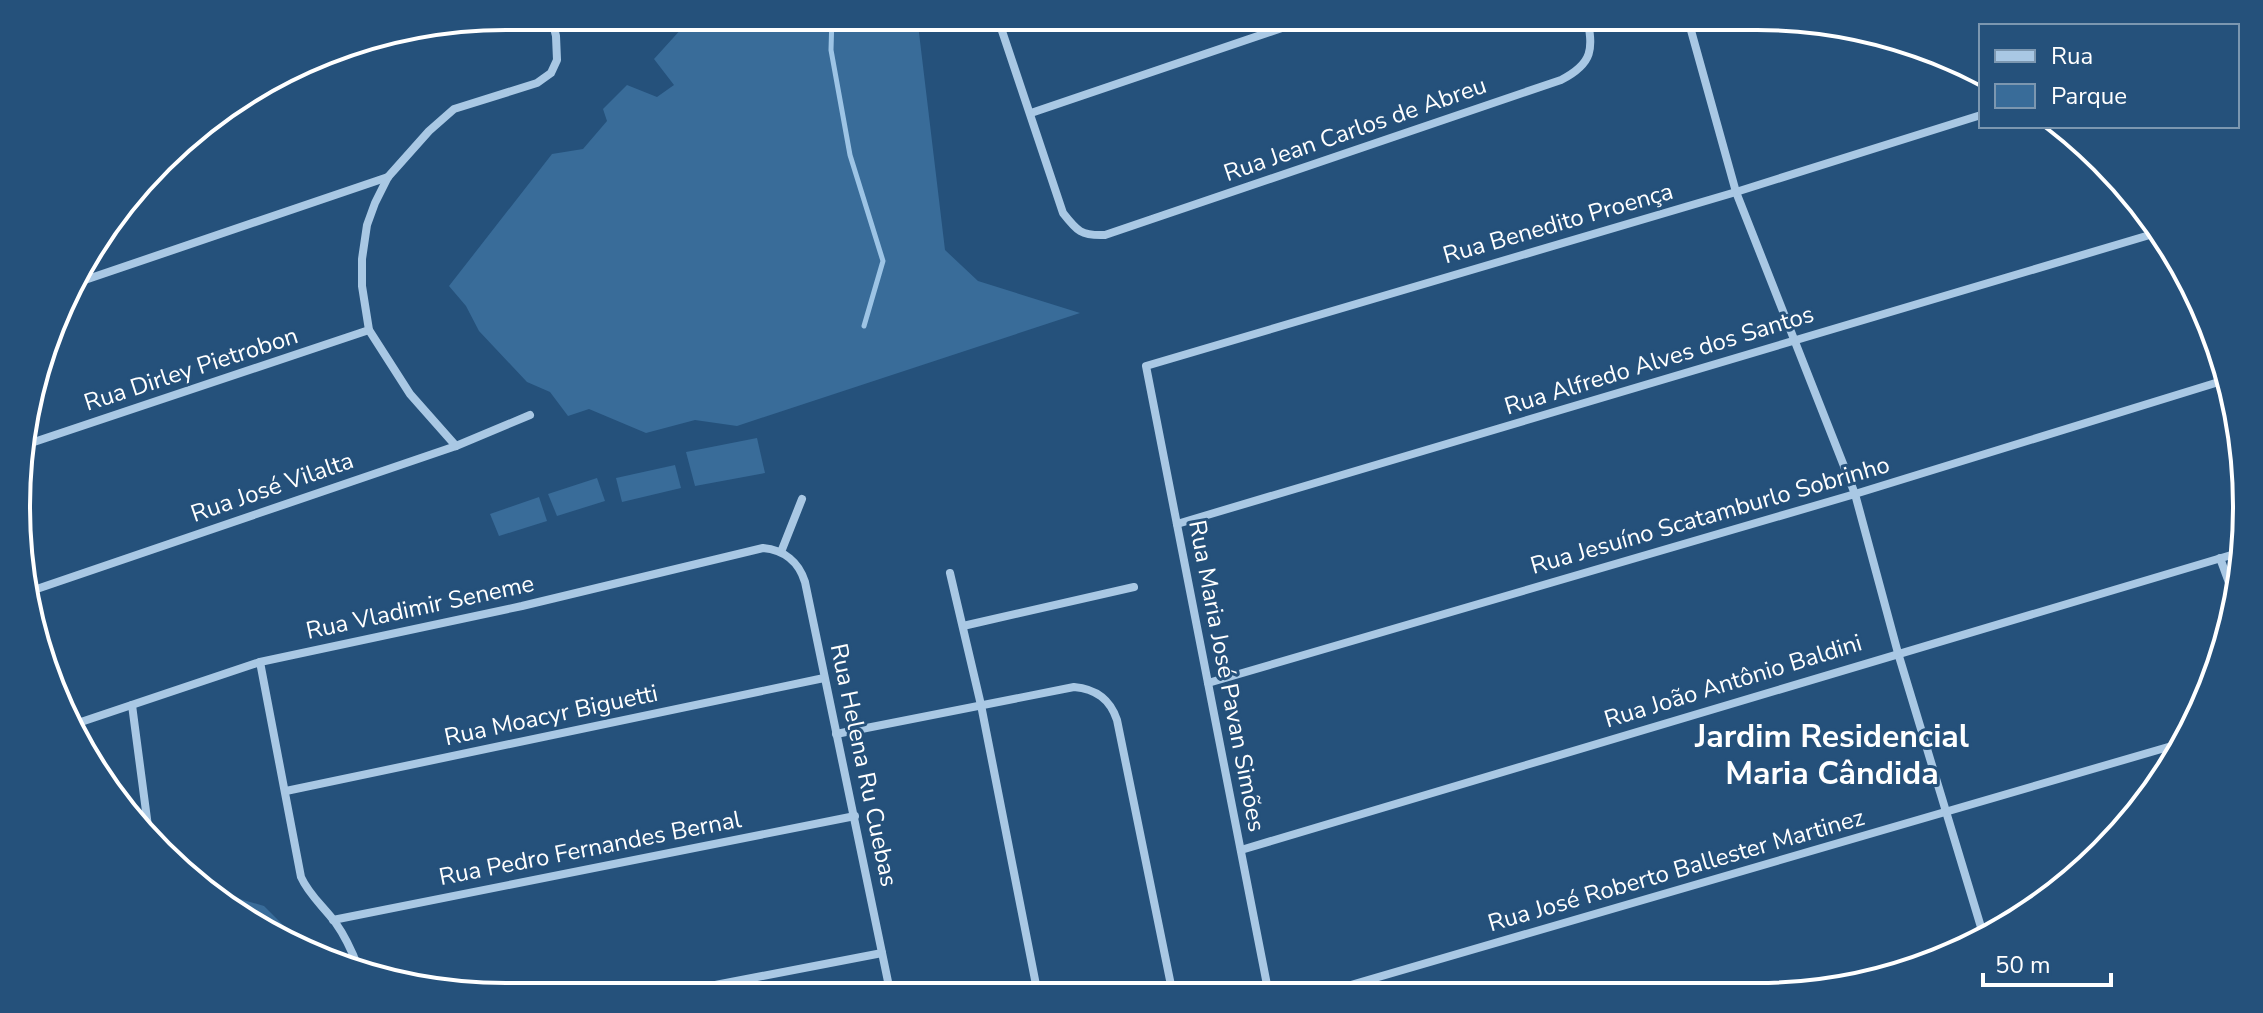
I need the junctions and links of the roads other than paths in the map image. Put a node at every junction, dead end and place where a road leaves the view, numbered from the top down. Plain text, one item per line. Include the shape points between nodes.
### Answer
1 (554, 30) edge
2 (1002, 30) edge
3 (1276, 30) edge
4 (1590, 30) edge
5 (1691, 30) edge
6 (1031, 113) junction
7 (1979, 116) edge
8 (388, 177) junction
9 (1736, 192) junction
10 (2148, 235) edge
11 (88, 279) edge
12 (369, 330) junction
13 (1794, 341) junction
14 (1146, 366) joint
15 (2217, 383) edge
16 (530, 415) dead end
17 (34, 442) edge
18 (456, 446) junction
19 (1855, 494) junction
20 (802, 499) dead end
21 (1177, 524) junction
22 (781, 552) junction
23 (2230, 555) edge
24 (2220, 558) junction
25 (950, 573) dead end
26 (2227, 578) edge
27 (1134, 587) dead end
28 (37, 589) edge
29 (963, 626) junction
30 (1898, 653) junction
31 (260, 662) junction
32 (824, 678) junction
33 (1208, 683) junction
34 (132, 705) junction
35 (981, 705) junction
36 (82, 722) edge
37 (836, 734) junction
38 (2168, 747) edge
39 (286, 791) junction
40 (1946, 812) junction
41 (855, 816) junction
42 (147, 820) edge
43 (1241, 850) junction
44 (333, 920) junction
45 (1981, 927) edge
46 (882, 953) junction
47 (355, 959) edge
48 (726, 983) edge
49 (888, 983) edge
50 (1036, 983) edge
51 (1171, 983) edge
52 (1267, 983) edge
53 (1358, 983) edge

1 - 8 street via 557,60 551,73 537,83 454,109
2 - 6 street
3 - 6 street
4 - 6 street, Rua Jean Carlos de Abreu via 1587,62 1561,80 1105,235 1087,236 1063,213
5 - 9 street
7 - 9 street, Rua Benedito Proença
8 - 11 street
8 - 12 street via 367,225 362,259
9 - 13 street
9 - 14 street, Rua Benedito Proença
10 - 13 street, Rua Alfredo Alves dos Santos
12 - 17 street, Rua Dirley Pietrobon
12 - 18 street via 410,394
13 - 19 street
13 - 21 street, Rua Alfredo Alves dos Santos
14 - 21 street, Rua Maria José Pavan Simões
15 - 19 street, Rua Jesuíno Scatamburlo Sobrinho
16 - 18 street, Rua José Vilalta
18 - 28 street, Rua José Vilalta
19 - 30 street
19 - 33 street, Rua Jesuíno Scatamburlo Sobrinho
20 - 22 street
21 - 33 street, Rua Maria José Pavan Simões
22 - 31 street, Rua Vladimir Seneme via 763,548
22 - 32 street, Rua Helena Ru Cuebas via 803,575
23 - 24 street, Rua João Antônio Baldini
24 - 26 street
24 - 30 street, Rua João Antônio Baldini
25 - 29 street
27 - 29 street
29 - 35 street
30 - 40 street
30 - 43 street, Rua João Antônio Baldini
31 - 34 street, Rua Vladimir Seneme
31 - 39 street
32 - 37 street, Rua Helena Ru Cuebas
32 - 39 street, Rua Moacyr Biguetti
33 - 43 street, Rua Maria José Pavan Simões
34 - 36 street, Rua Vladimir Seneme
34 - 42 street
35 - 37 street
35 - 50 street
35 - 51 street via 1074,687 1095,692 1111,707
37 - 41 street, Rua Helena Ru Cuebas
38 - 40 street, Rua José Roberto Ballester Martinez
39 - 44 street via 301,877
40 - 45 street
40 - 53 street, Rua José Roberto Ballester Martinez
41 - 44 street, Rua Pedro Fernandes Bernal
41 - 46 street, Rua Helena Ru Cuebas
43 - 52 street, Rua Maria José Pavan Simões
44 - 47 street
46 - 48 street
46 - 49 street, Rua Helena Ru Cuebas

